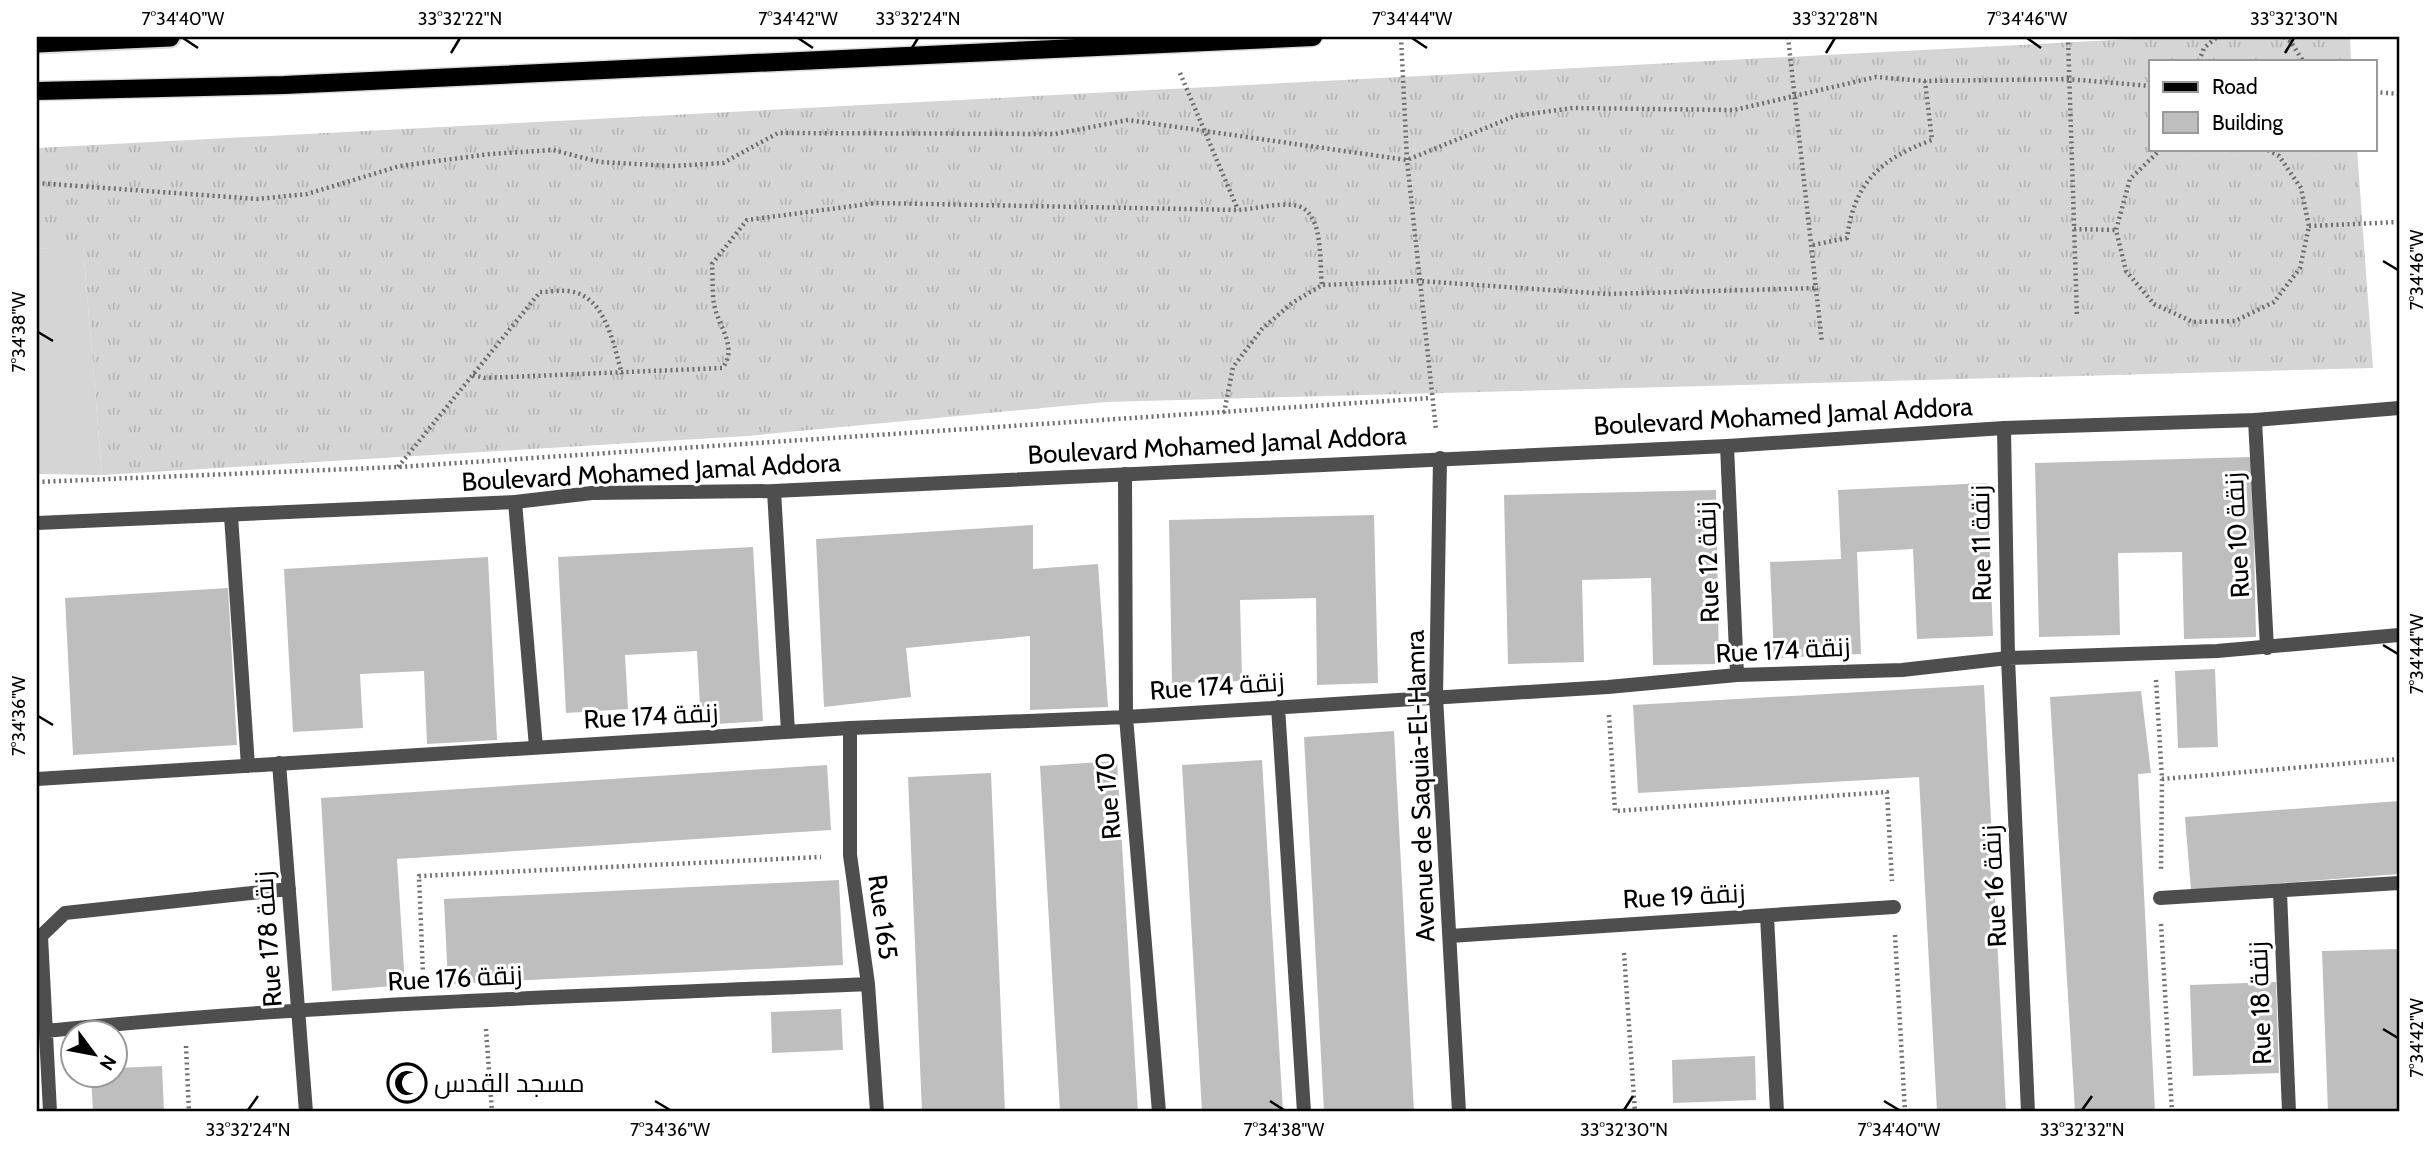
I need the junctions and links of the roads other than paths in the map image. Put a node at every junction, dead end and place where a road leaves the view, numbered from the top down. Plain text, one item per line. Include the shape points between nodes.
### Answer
1 (170, 37) edge
2 (1313, 37) edge
3 (37, 43) edge
4 (37, 91) edge
5 (2399, 408) edge
6 (2255, 420) junction
7 (2004, 428) junction
8 (1727, 446) junction
9 (1440, 458) junction
10 (1125, 474) junction
11 (774, 491) junction
12 (514, 502) junction
13 (231, 516) junction
14 (37, 523) edge
15 (2399, 635) edge
16 (2267, 648) junction
17 (2008, 658) junction
18 (1737, 675) junction
19 (1436, 697) junction
20 (1278, 707) junction
21 (1126, 717) junction
22 (850, 728) junction
23 (788, 732) junction
24 (536, 747) junction
25 (279, 762) junction
26 (248, 766) junction
27 (37, 779) edge
28 (2399, 883) edge
29 (289, 889) junction
30 (2280, 892) junction
31 (2160, 898) dead end
32 (1894, 907) road end
33 (1767, 916) junction
34 (1450, 936) junction
35 (868, 984) junction
36 (298, 1010) junction
37 (46, 1031) junction
38 (50, 1112) edge
39 (306, 1112) edge
40 (877, 1112) edge
41 (1159, 1112) edge
42 (1304, 1112) edge
43 (1459, 1112) edge
44 (1777, 1112) edge
45 (2028, 1112) edge
46 (2289, 1112) edge

1 - 3 highway
2 - 4 main road via 298,84
5 - 6 street, Boulevard Mohamed Jamal Addora
6 - 7 street, Boulevard Mohamed Jamal Addora
6 - 16 street, Rue 10 زنقة
7 - 8 street, Boulevard Mohamed Jamal Addora
7 - 17 street, Rue 11 زنقة
8 - 9 street, Boulevard Mohamed Jamal Addora
8 - 18 street, Rue 12 زنقة
9 - 10 street, Boulevard Mohamed Jamal Addora
9 - 19 street, Avenue de Saquia-El-Hamra
10 - 11 street, Boulevard Mohamed Jamal Addora
10 - 21 street, Rue 170
11 - 12 street, Boulevard Mohamed Jamal Addora via 592,494
11 - 23 street
12 - 13 street, Boulevard Mohamed Jamal Addora
12 - 24 street
13 - 14 street, Boulevard Mohamed Jamal Addora
13 - 26 street
15 - 16 street, Rue 174 زنقة
16 - 17 street, Rue 174 زنقة
17 - 18 street, Rue 174 زنقة via 1902,670
17 - 45 street, Rue 16 زنقة
18 - 19 street, Rue 174 زنقة
19 - 20 street, Rue 174 زنقة
19 - 34 street, Avenue de Saquia-El-Hamra
20 - 21 street, Rue 174 زنقة
20 - 42 street
21 - 22 street, Rue 174 زنقة
21 - 41 street, Rue 170
22 - 23 street, Rue 174 زنقة
22 - 35 street, Rue 165 via 850,855
23 - 24 street, Rue 174 زنقة
24 - 25 street, Rue 174 زنقة
25 - 26 street, Rue 174 زنقة
25 - 29 street, Rue 178 زنقة
26 - 27 street, Rue 174 زنقة
28 - 30 street
29 - 36 street, Rue 178 زنقة
29 - 37 street via 65,913 41,936
30 - 31 street
30 - 46 street, Rue 18 زنقة
32 - 33 street
33 - 34 street, Rue 19 زنقة
33 - 44 street, Rue 19 زنقة
34 - 43 street, Avenue de Saquia-El-Hamra
35 - 36 street, Rue 176 زنقة
35 - 40 street, Rue 165
36 - 37 street, Rue 176 زنقة
36 - 39 street, Rue 178 زنقة
37 - 38 street

